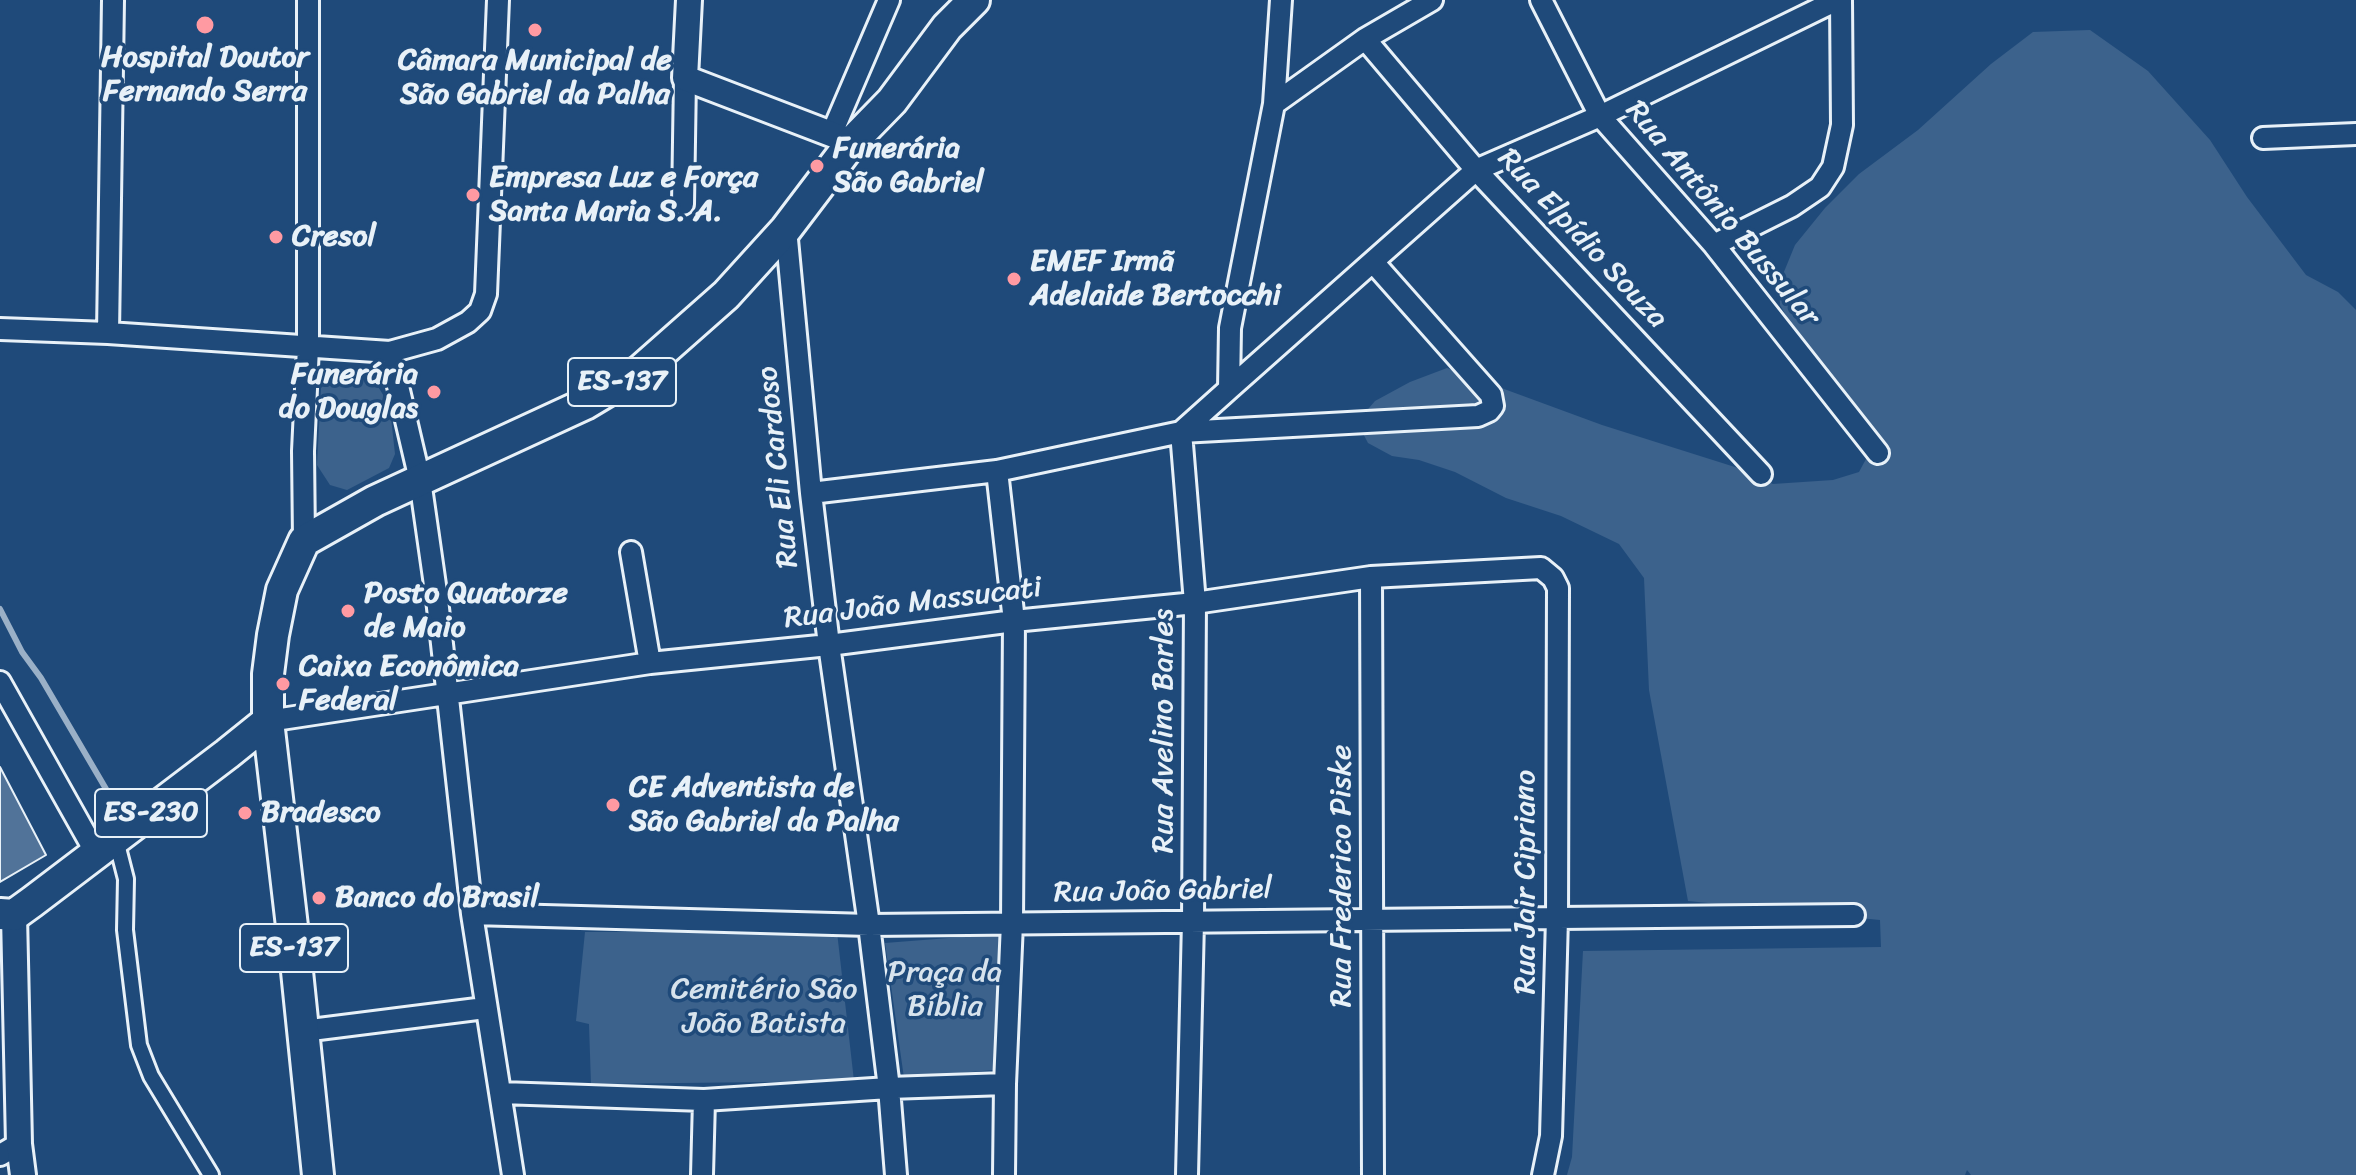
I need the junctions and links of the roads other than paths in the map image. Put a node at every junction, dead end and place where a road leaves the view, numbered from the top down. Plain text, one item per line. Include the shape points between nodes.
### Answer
1 (113, 0) edge
2 (308, 0) edge
3 (498, 0) edge
4 (689, 0) edge
5 (889, 0) edge
6 (974, 0) edge
7 (1281, 0) edge
8 (1432, 0) edge
9 (1541, 0) edge
10 (1839, 0) edge
11 (1365, 39) junction
12 (685, 78) junction
13 (1274, 104) junction
14 (1600, 116) junction
15 (2356, 134) edge
16 (842, 138) junction
17 (2263, 138) dead end
18 (1476, 170) junction
19 (683, 204) dead end
20 (786, 229) junction
21 (1714, 245) junction
22 (1373, 262) junction
23 (0, 329) edge
24 (108, 333) junction
25 (308, 347) junction
26 (390, 352) junction
27 (1229, 389) junction
28 (1181, 432) junction
29 (1878, 453) dead end
30 (997, 471) junction
31 (1761, 474) dead end
32 (420, 480) junction
33 (811, 493) junction
34 (304, 541) junction
35 (631, 552) dead end
36 (1371, 577) junction
37 (1558, 588) joint
38 (1195, 603) junction
39 (1014, 621) junction
40 (829, 645) junction
41 (650, 663) junction
42 (0, 682) edge
43 (448, 693) junction
44 (268, 721) junction
45 (106, 846) junction
46 (12, 914) edge
47 (472, 914) junction
48 (1854, 915) dead end
49 (1557, 918) junction
50 (1372, 920) junction
51 (1193, 921) junction
52 (1012, 923) junction
53 (869, 925) junction
54 (485, 1008) junction
55 (303, 1031) junction
56 (1005, 1084) junction
57 (889, 1088) junction
58 (501, 1093) junction
59 (704, 1100) junction
60 (10, 1149) edge
61 (23, 1175) edge
62 (211, 1175) edge
63 (318, 1175) edge
64 (513, 1175) edge
65 (702, 1175) edge
66 (896, 1175) edge
67 (1004, 1175) edge
68 (1187, 1175) edge
69 (1373, 1175) edge
70 (1543, 1175) edge

1 - 24 street
2 - 25 street
3 - 26 street via 486,294 480,311 468,322 437,339
4 - 12 street
5 - 16 street
6 - 16 main road, ES-137 via 892,101
7 - 13 street
8 - 11 street
9 - 14 street, Rua Antônio Bussular
10 - 14 street
10 - 21 street via 1842,125 1833,167 1820,187 1792,206
11 - 13 street
11 - 18 street, Rua Elpídio Souza
12 - 16 street
12 - 19 street
13 - 27 street via 1230,328
14 - 18 street
14 - 21 street, Rua Antônio Bussular
15 - 17 street
16 - 20 main road, ES-137
18 - 22 street
18 - 31 street, Rua Elpídio Souza
20 - 32 main road, ES-137 via 726,295 640,371 585,404
20 - 33 street, Rua Eli Cardoso
21 - 29 street, Rua Antônio Bussular
22 - 27 street
22 - 28 street via 1491,395 1489,411 1478,416
23 - 24 street
24 - 25 street
25 - 26 street
25 - 34 street
26 - 32 street
27 - 28 street
28 - 30 street
28 - 38 street, Rua Avelino Barles
30 - 33 street
30 - 39 street
32 - 34 main road, ES-137
32 - 43 street
33 - 40 street, Rua Eli Cardoso
34 - 44 main road, ES-137 via 282,590 273,635
35 - 41 street
36 - 37 street, Rua João Massucati via 1541,568
36 - 38 street, Rua João Massucati
36 - 50 street, Rua Frederico Piske
37 - 49 street, Rua Jair Cipriano
38 - 39 street, Rua João Massucati
38 - 51 street, Rua Avelino Barles
39 - 40 street, Rua João Massucati
39 - 52 street
40 - 41 street, Rua João Massucati
40 - 53 street, Rua Eli Cardoso
41 - 43 street, Rua João Massucati
42 - 45 street
43 - 44 street, Rua João Massucati
43 - 47 street
44 - 45 main road, ES-230
44 - 55 main road, ES-137
45 - 46 main road, ES-230
45 - 62 street via 126,879 125,930 139,1045 151,1076
46 - 60 street
47 - 53 street, Rua João Gabriel
47 - 54 street
48 - 49 street, Rua João Gabriel
49 - 50 street, Rua João Gabriel
49 - 70 street, Rua Jair Cipriano via 1551,1136
50 - 51 street, Rua João Gabriel
50 - 69 street, Rua Frederico Piske
51 - 52 street, Rua João Gabriel
51 - 68 street, Rua Avelino Barles
52 - 53 street, Rua João Gabriel
52 - 56 street
53 - 57 street, Rua Eli Cardoso
54 - 55 street
54 - 58 street
55 - 63 main road, ES-137
56 - 57 street
56 - 67 street
57 - 59 street
57 - 66 street, Rua Eli Cardoso
58 - 59 street
58 - 64 street
59 - 65 street
60 - 61 street

